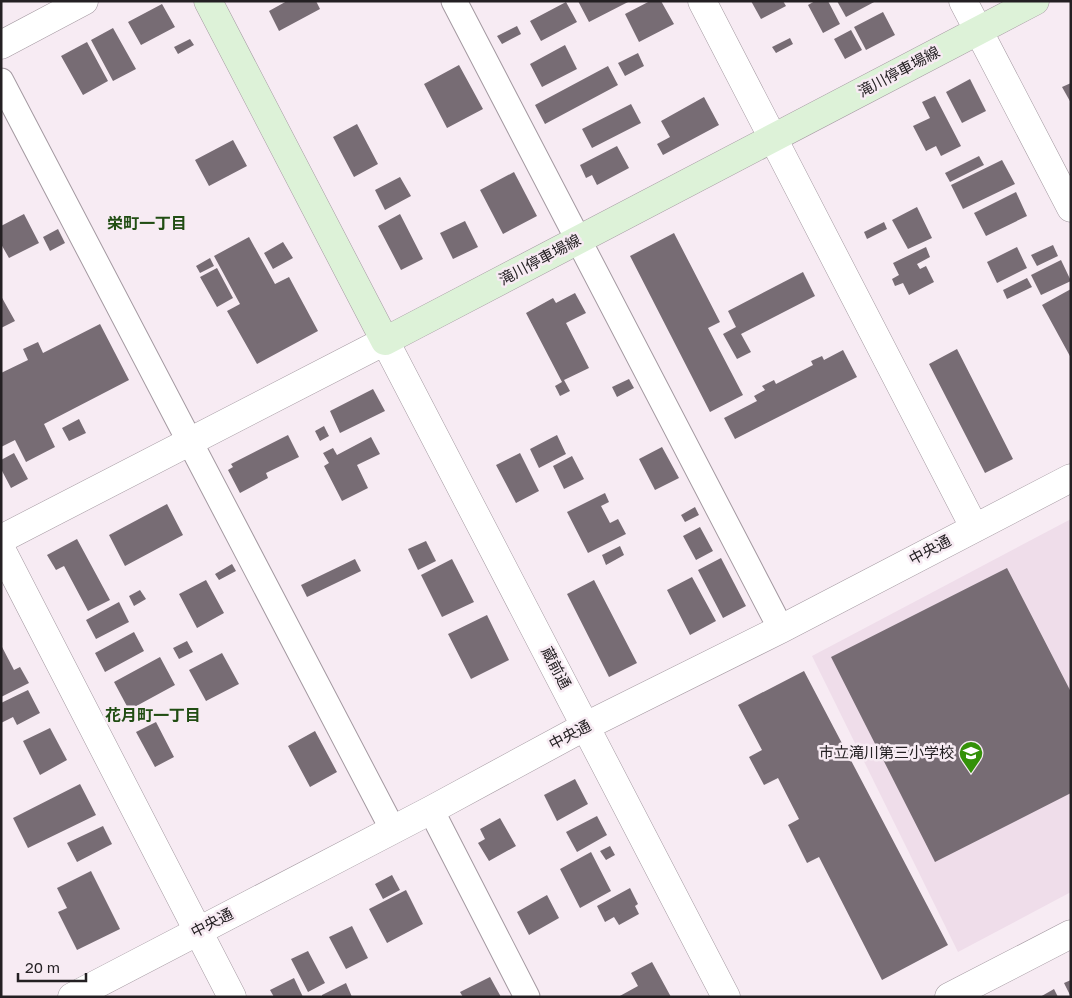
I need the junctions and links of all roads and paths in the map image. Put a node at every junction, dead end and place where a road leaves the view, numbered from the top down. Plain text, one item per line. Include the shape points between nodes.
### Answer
1 (84, 1) edge
2 (208, 1) edge
3 (454, 1) edge
4 (702, 1) edge
5 (963, 1) edge
6 (1035, 1) edge
7 (978, 30) junction
8 (1, 45) edge
9 (1, 80) edge
10 (773, 139) junction
11 (1071, 208) edge
12 (579, 239) junction
13 (385, 341) junction
14 (190, 441) junction
15 (1071, 478) edge
16 (974, 527) junction
17 (1, 539) edge
18 (1, 549) edge
19 (781, 629) junction
20 (586, 726) junction
21 (431, 810) junction
22 (393, 830) junction
23 (197, 930) junction
24 (1071, 934) edge
25 (72, 997) edge
26 (232, 997) edge
27 (527, 997) edge
28 (726, 997) edge
29 (949, 997) edge

1 - 8 street
2 - 13 main road
3 - 12 street
4 - 10 street
5 - 7 street
6 - 7 main road, 滝川停車場線
7 - 10 main road, 滝川停車場線
7 - 11 street
9 - 14 street
10 - 12 main road, 滝川停車場線
10 - 16 street
12 - 13 main road, 滝川停車場線
12 - 19 street
13 - 14 street
13 - 20 street, 蔵前通
14 - 17 street
14 - 22 street
15 - 16 street, 中央通
16 - 19 street, 中央通
18 - 23 street
19 - 20 street, 中央通
20 - 21 street, 中央通
20 - 28 street, 蔵前通
21 - 22 street, 中央通
21 - 27 street
22 - 23 street, 中央通
23 - 25 street, 中央通
23 - 26 street
24 - 29 street

